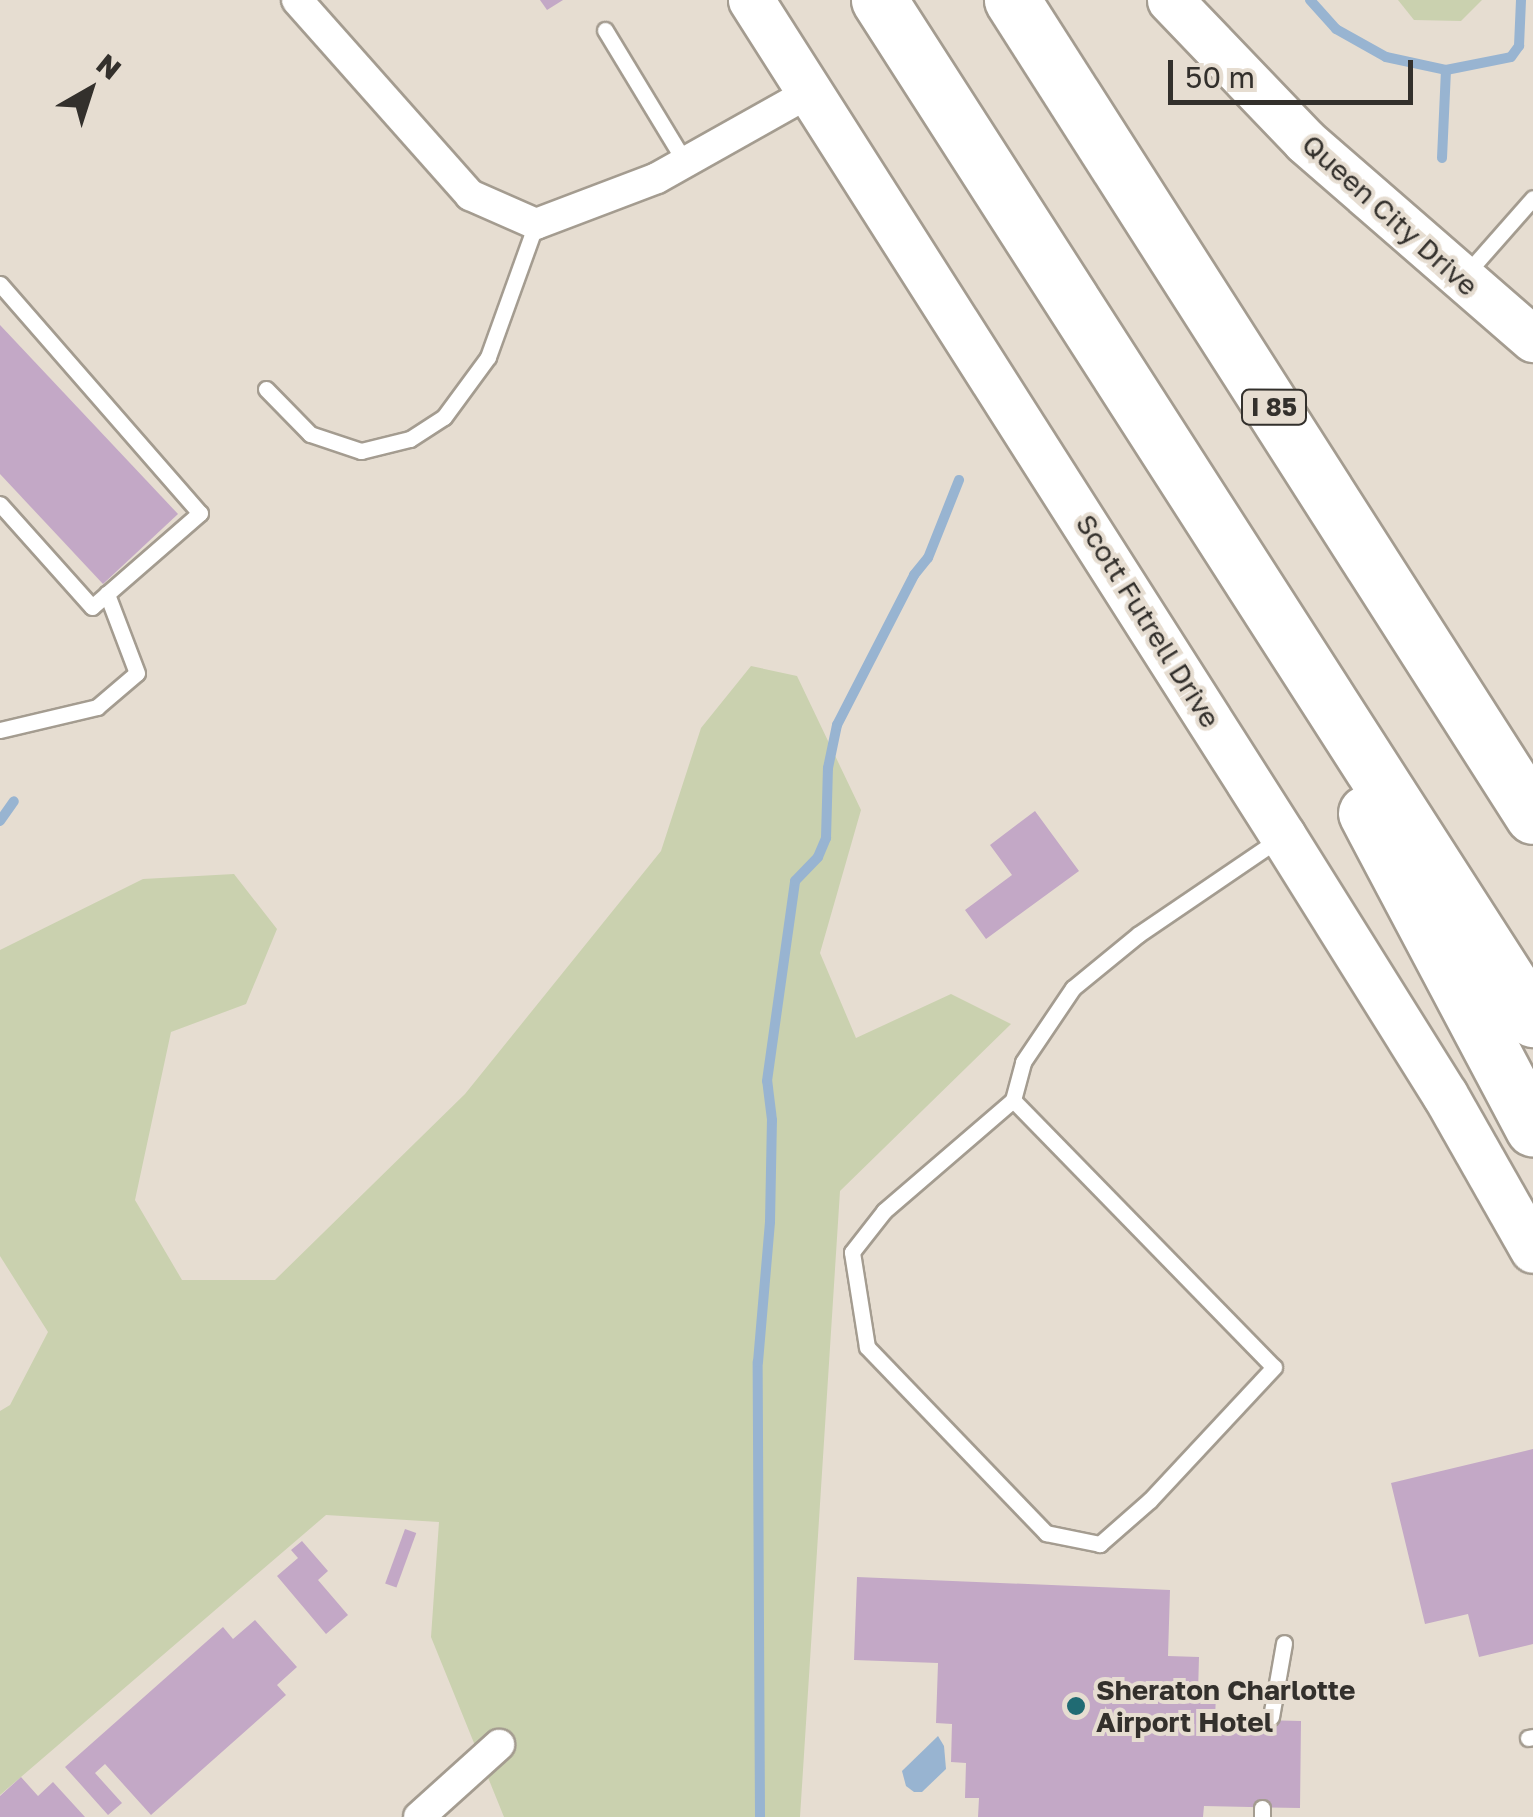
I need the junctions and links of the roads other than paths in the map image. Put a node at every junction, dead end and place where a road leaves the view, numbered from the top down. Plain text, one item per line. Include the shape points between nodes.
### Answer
1 (298, 0) edge
2 (751, 0) edge
3 (879, 0) edge
4 (1012, 0) edge
5 (1170, 0) edge
6 (605, 30) dead end
7 (810, 92) junction
8 (685, 162) junction
9 (1533, 198) edge
10 (536, 224) junction
11 (1462, 279) junction
12 (0, 284) edge
13 (1533, 339) edge
14 (266, 389) dead end
15 (1267, 396) junction
16 (0, 504) edge
17 (1252, 576) junction
18 (107, 594) junction
19 (0, 730) edge
20 (1533, 758) edge
21 (1533, 816) edge
22 (1283, 836) junction
23 (1533, 1019) edge
24 (1013, 1100) junction
25 (1533, 1128) edge
26 (1533, 1250) edge
27 (1284, 1643) dead end
28 (1271, 1718) dead end
29 (499, 1745) dead end
30 (420, 1817) edge

1 - 10 street via 470,195
2 - 7 street, Scott Futrell Drive
3 - 17 highway
4 - 15 highway, I 85
5 - 11 street, Queen City Drive via 1305,140
6 - 8 lane
7 - 8 street
7 - 22 street, Scott Futrell Drive
8 - 10 street
9 - 11 lane
10 - 14 lane via 488,357 444,417 410,439 361,451 310,434
11 - 13 street, Queen City Drive
12 - 18 lane via 200,513
15 - 20 highway
15 - 21 highway, I 85
16 - 18 lane via 92,607
17 - 23 highway
17 - 25 highway via 1409,901
18 - 19 lane via 137,674 97,707
22 - 24 lane via 1139,934 1073,988 1023,1062
22 - 26 street, Scott Futrell Drive
24 - 24 lane via 884,1210 852,1252 868,1347 1046,1533 1100,1544 1274,1367
27 - 28 lane
29 - 30 street

